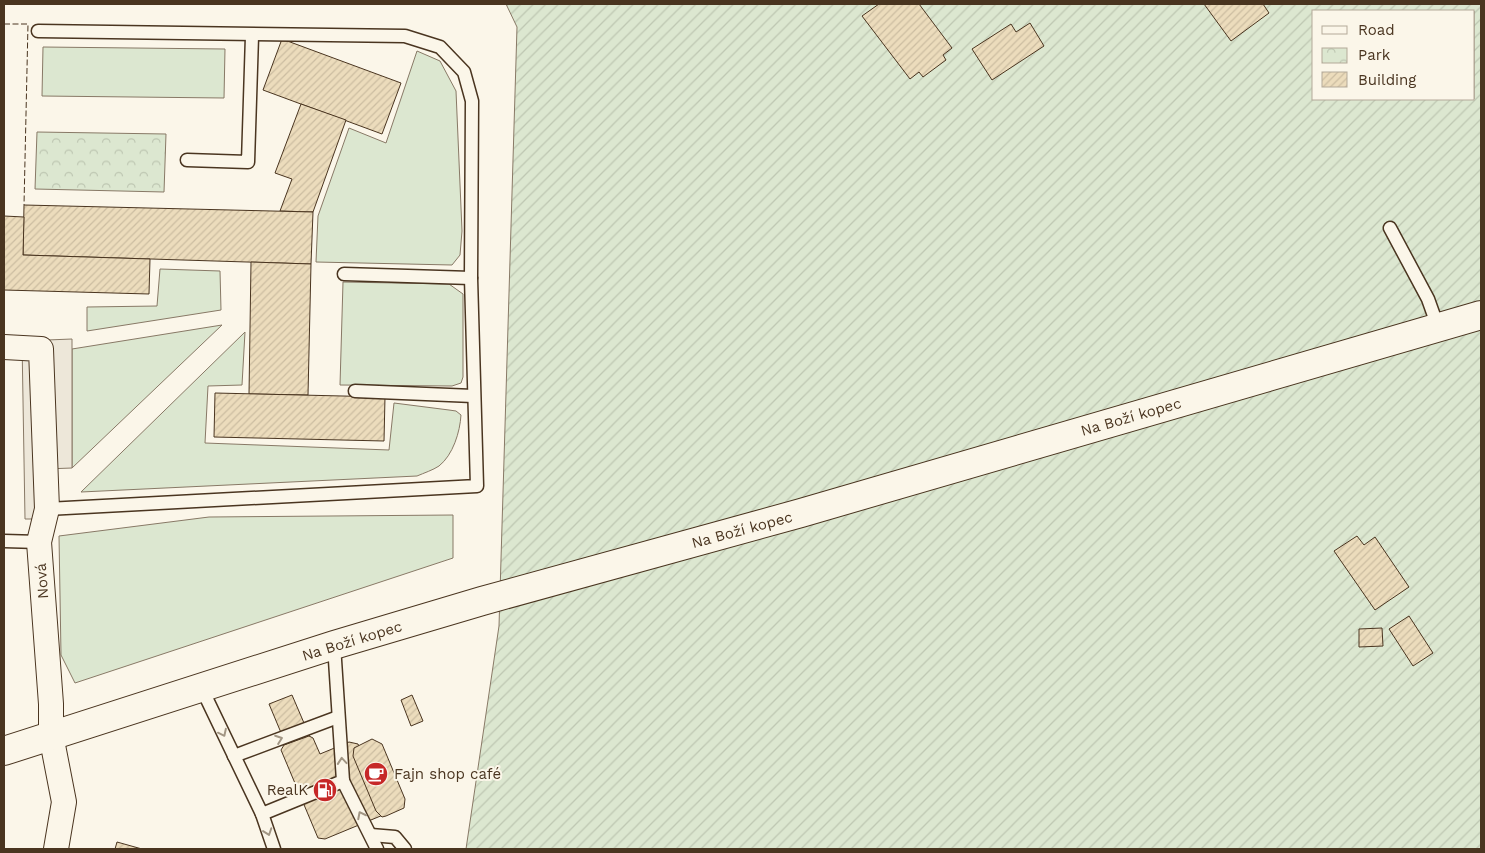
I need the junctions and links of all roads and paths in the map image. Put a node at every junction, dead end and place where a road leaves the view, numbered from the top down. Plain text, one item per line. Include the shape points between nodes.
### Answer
1 (38, 31) dead end
2 (252, 36) junction
3 (187, 160) dead end
4 (1390, 228) dead end
5 (344, 274) dead end
6 (471, 278) junction
7 (1481, 315) edge
8 (1438, 327) junction
9 (4, 347) edge
10 (355, 391) dead end
11 (473, 396) junction
12 (47, 509) junction
13 (4, 541) edge
14 (39, 542) junction
15 (334, 645) junction
16 (202, 689) junction
17 (338, 717) junction
18 (51, 735) junction
19 (4, 751) edge
20 (234, 756) junction
21 (344, 781) junction
22 (262, 814) junction
23 (371, 835) junction
24 (56, 849) edge
25 (274, 849) edge
26 (377, 849) edge
27 (405, 849) edge

1 - 2 lane
2 - 3 lane via 248,162
2 - 6 lane via 405,36 440,47 464,72 472,101
4 - 8 lane via 1428,298
5 - 6 lane
6 - 11 lane
7 - 8 main road, Na Boží kopec
8 - 15 main road, Na Boží kopec
9 - 12 street, Nová via 41,349
10 - 11 lane
11 - 12 lane via 477,486
12 - 14 street, Nová
13 - 14 lane
14 - 18 street, Nová
15 - 16 main road, Na Boží kopec
15 - 17 lane
16 - 18 main road, Na Boží kopec
16 -> 20 lane
20 -> 17 lane
21 -> 17 lane
18 - 19 main road, Na Boží kopec
18 - 24 street, Nová via 64,802
20 - 22 lane
21 - 22 lane
23 -> 21 lane
22 -> 25 lane
23 - 26 lane
23 - 27 lane via 395,838

